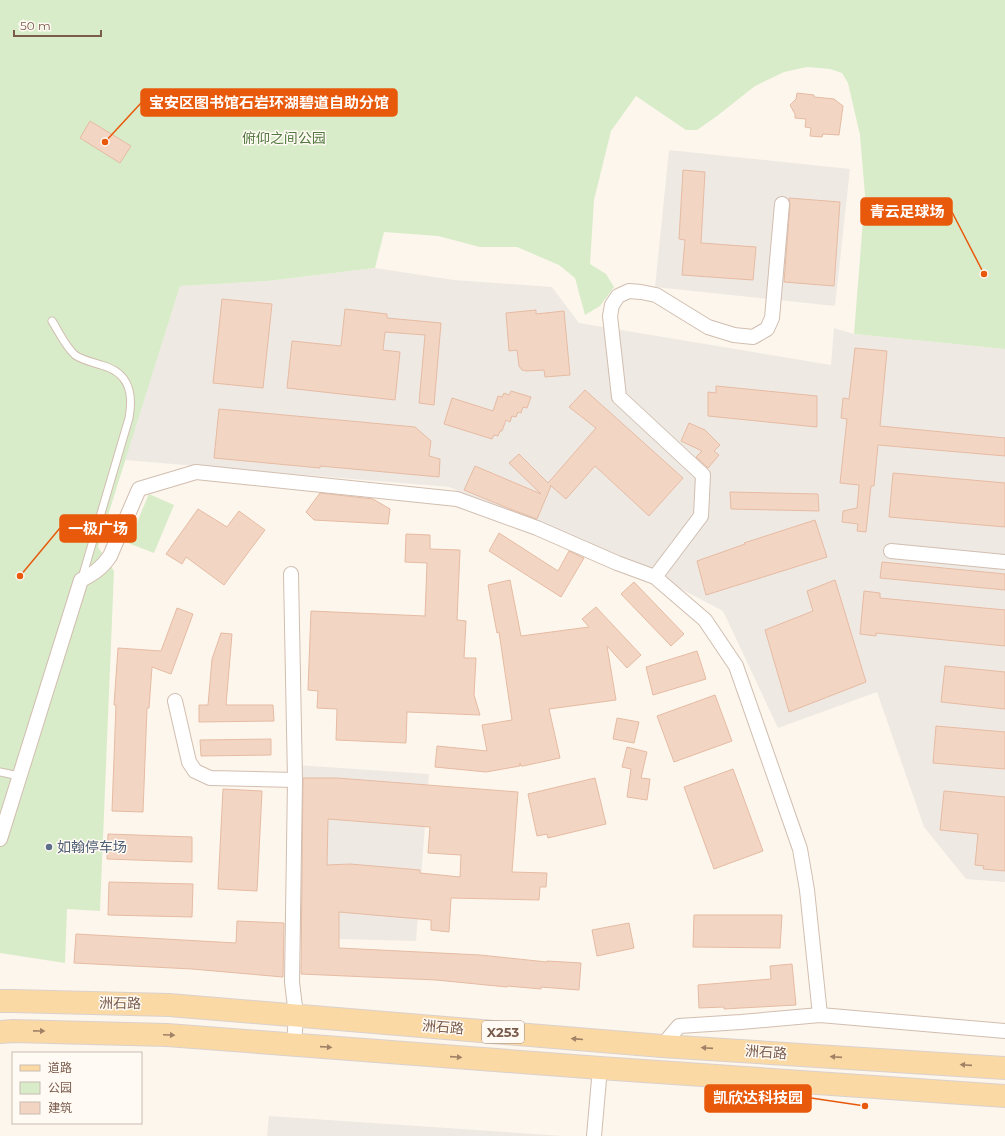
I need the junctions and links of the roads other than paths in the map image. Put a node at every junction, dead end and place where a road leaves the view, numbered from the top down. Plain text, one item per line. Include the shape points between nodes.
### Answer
1 (782, 204) dead end
2 (52, 321) dead end
3 (891, 551) dead end
4 (1005, 562) edge
5 (291, 574) dead end
6 (655, 577) junction
7 (81, 580) junction
8 (175, 701) dead end
9 (0, 772) edge
10 (19, 776) junction
11 (295, 780) junction
12 (0, 838) edge
13 (0, 1001) edge
14 (296, 1015) junction
15 (820, 1015) junction
16 (1005, 1031) edge
17 (0, 1032) edge
18 (294, 1044) junction
19 (662, 1046) junction
20 (600, 1068) junction
21 (1005, 1068) edge
22 (1005, 1096) edge
23 (594, 1136) edge

1 - 6 street via 772,318 767,329 753,337 734,335 708,327 656,295 641,292 629,291 618,296 612,305 610,316 619,397 702,475 701,516
2 - 7 lane via 75,355 121,374 129,388 131,399 129,418
3 - 4 street
5 - 11 street
6 - 7 street via 537,528 457,499 196,472 139,489 104,566
6 - 15 street via 705,620 736,666 800,849 807,890
7 - 10 street
8 - 11 street via 189,762 195,771 210,778
9 - 10 lane
10 - 12 street
11 - 14 street via 292,982
13 - 14 main road, 洲石路 / X253 via 169,1004
14 - 18 street
19 -> 14 main road, 洲石路 / X253
15 - 16 street
15 - 19 street via 679,1026
17 -> 18 main road, 洲石路 / X253 via 167,1035
18 -> 20 main road, 洲石路 / X253
21 -> 19 main road, 洲石路 / X253
20 - 22 main road, 洲石路 / X253
20 - 23 street

